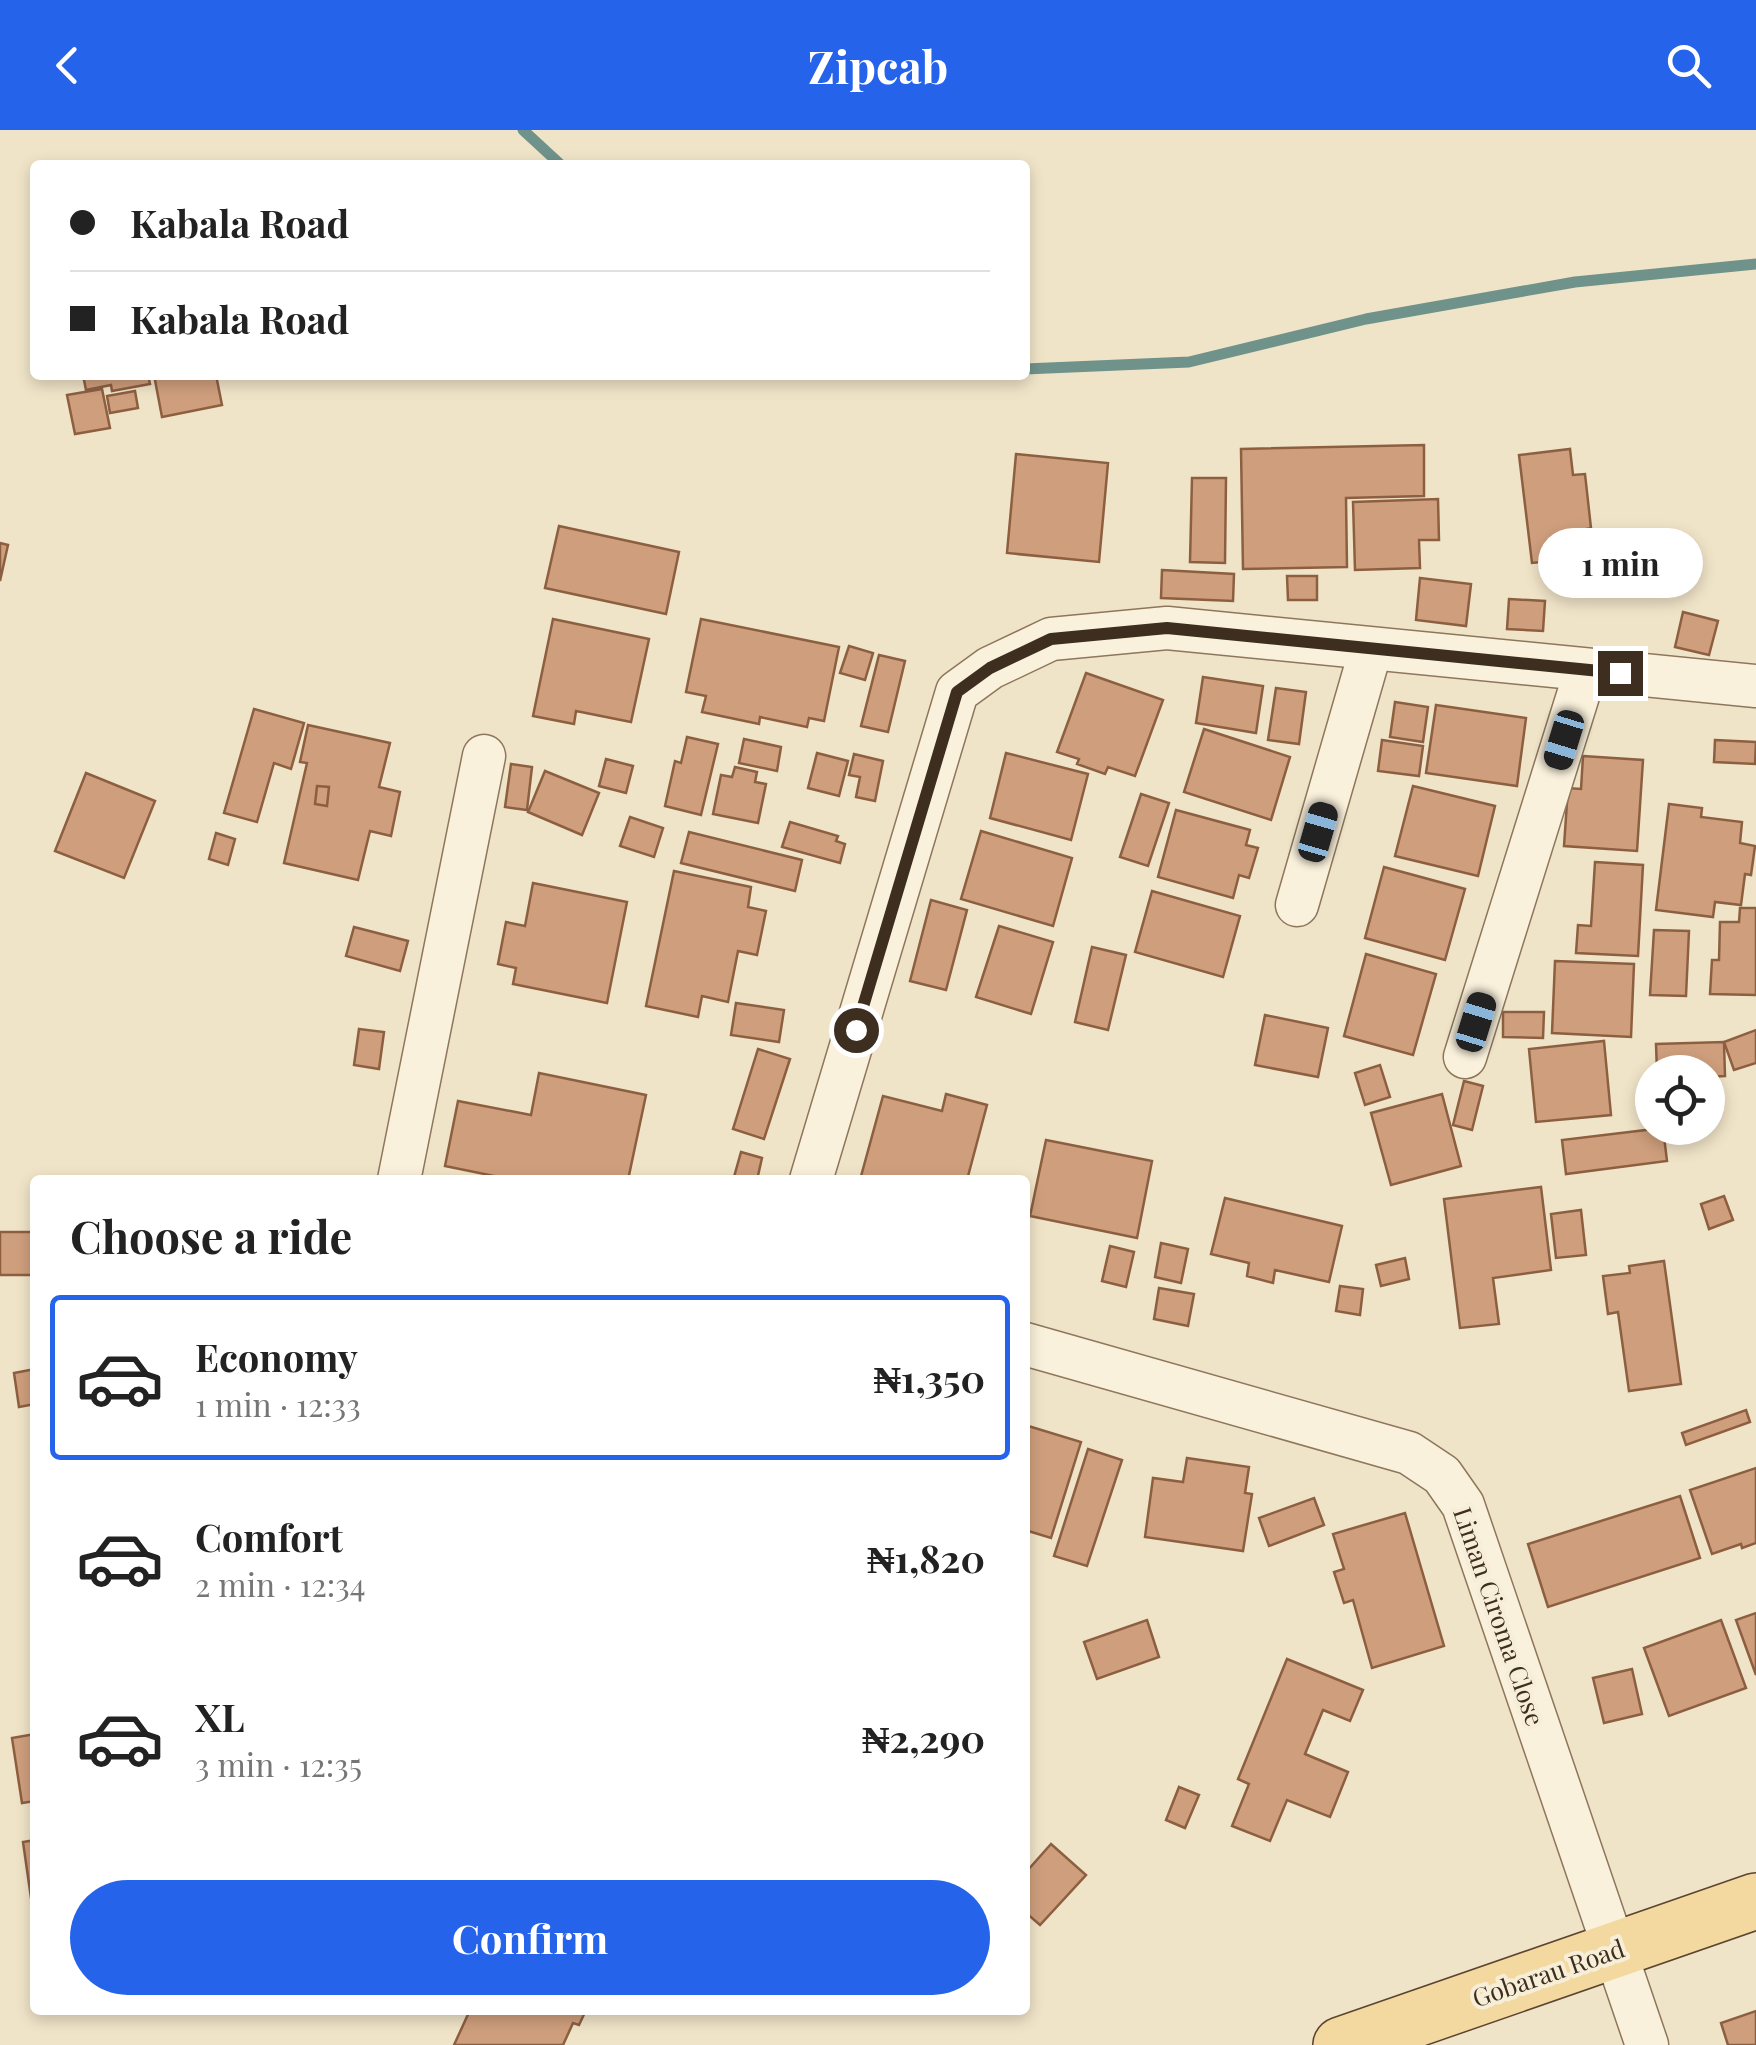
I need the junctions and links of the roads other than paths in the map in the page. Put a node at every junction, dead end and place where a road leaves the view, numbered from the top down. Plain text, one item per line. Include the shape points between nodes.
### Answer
1 (1371, 648) junction
2 (1586, 670) junction
3 (1756, 686) edge
4 (484, 756) dead end
5 (1297, 905) dead end
6 (1465, 1057) dead end
7 (400, 1175) edge
8 (812, 1175) edge
9 (1030, 1345) edge
10 (1756, 1901) edge
11 (1614, 1949) junction
12 (1341, 2045) edge
13 (1648, 2045) edge

1 - 2 street
1 - 5 street
1 - 8 street via 1167,628 1051,639 957,692
2 - 3 street
2 - 6 street
4 - 7 street
9 - 11 street, Liman Ciroma Close via 1409,1453 1442,1475 1464,1505
10 - 11 main road, Gobarau Road
11 - 12 main road, Gobarau Road
11 - 13 street, Liman Ciroma Close

